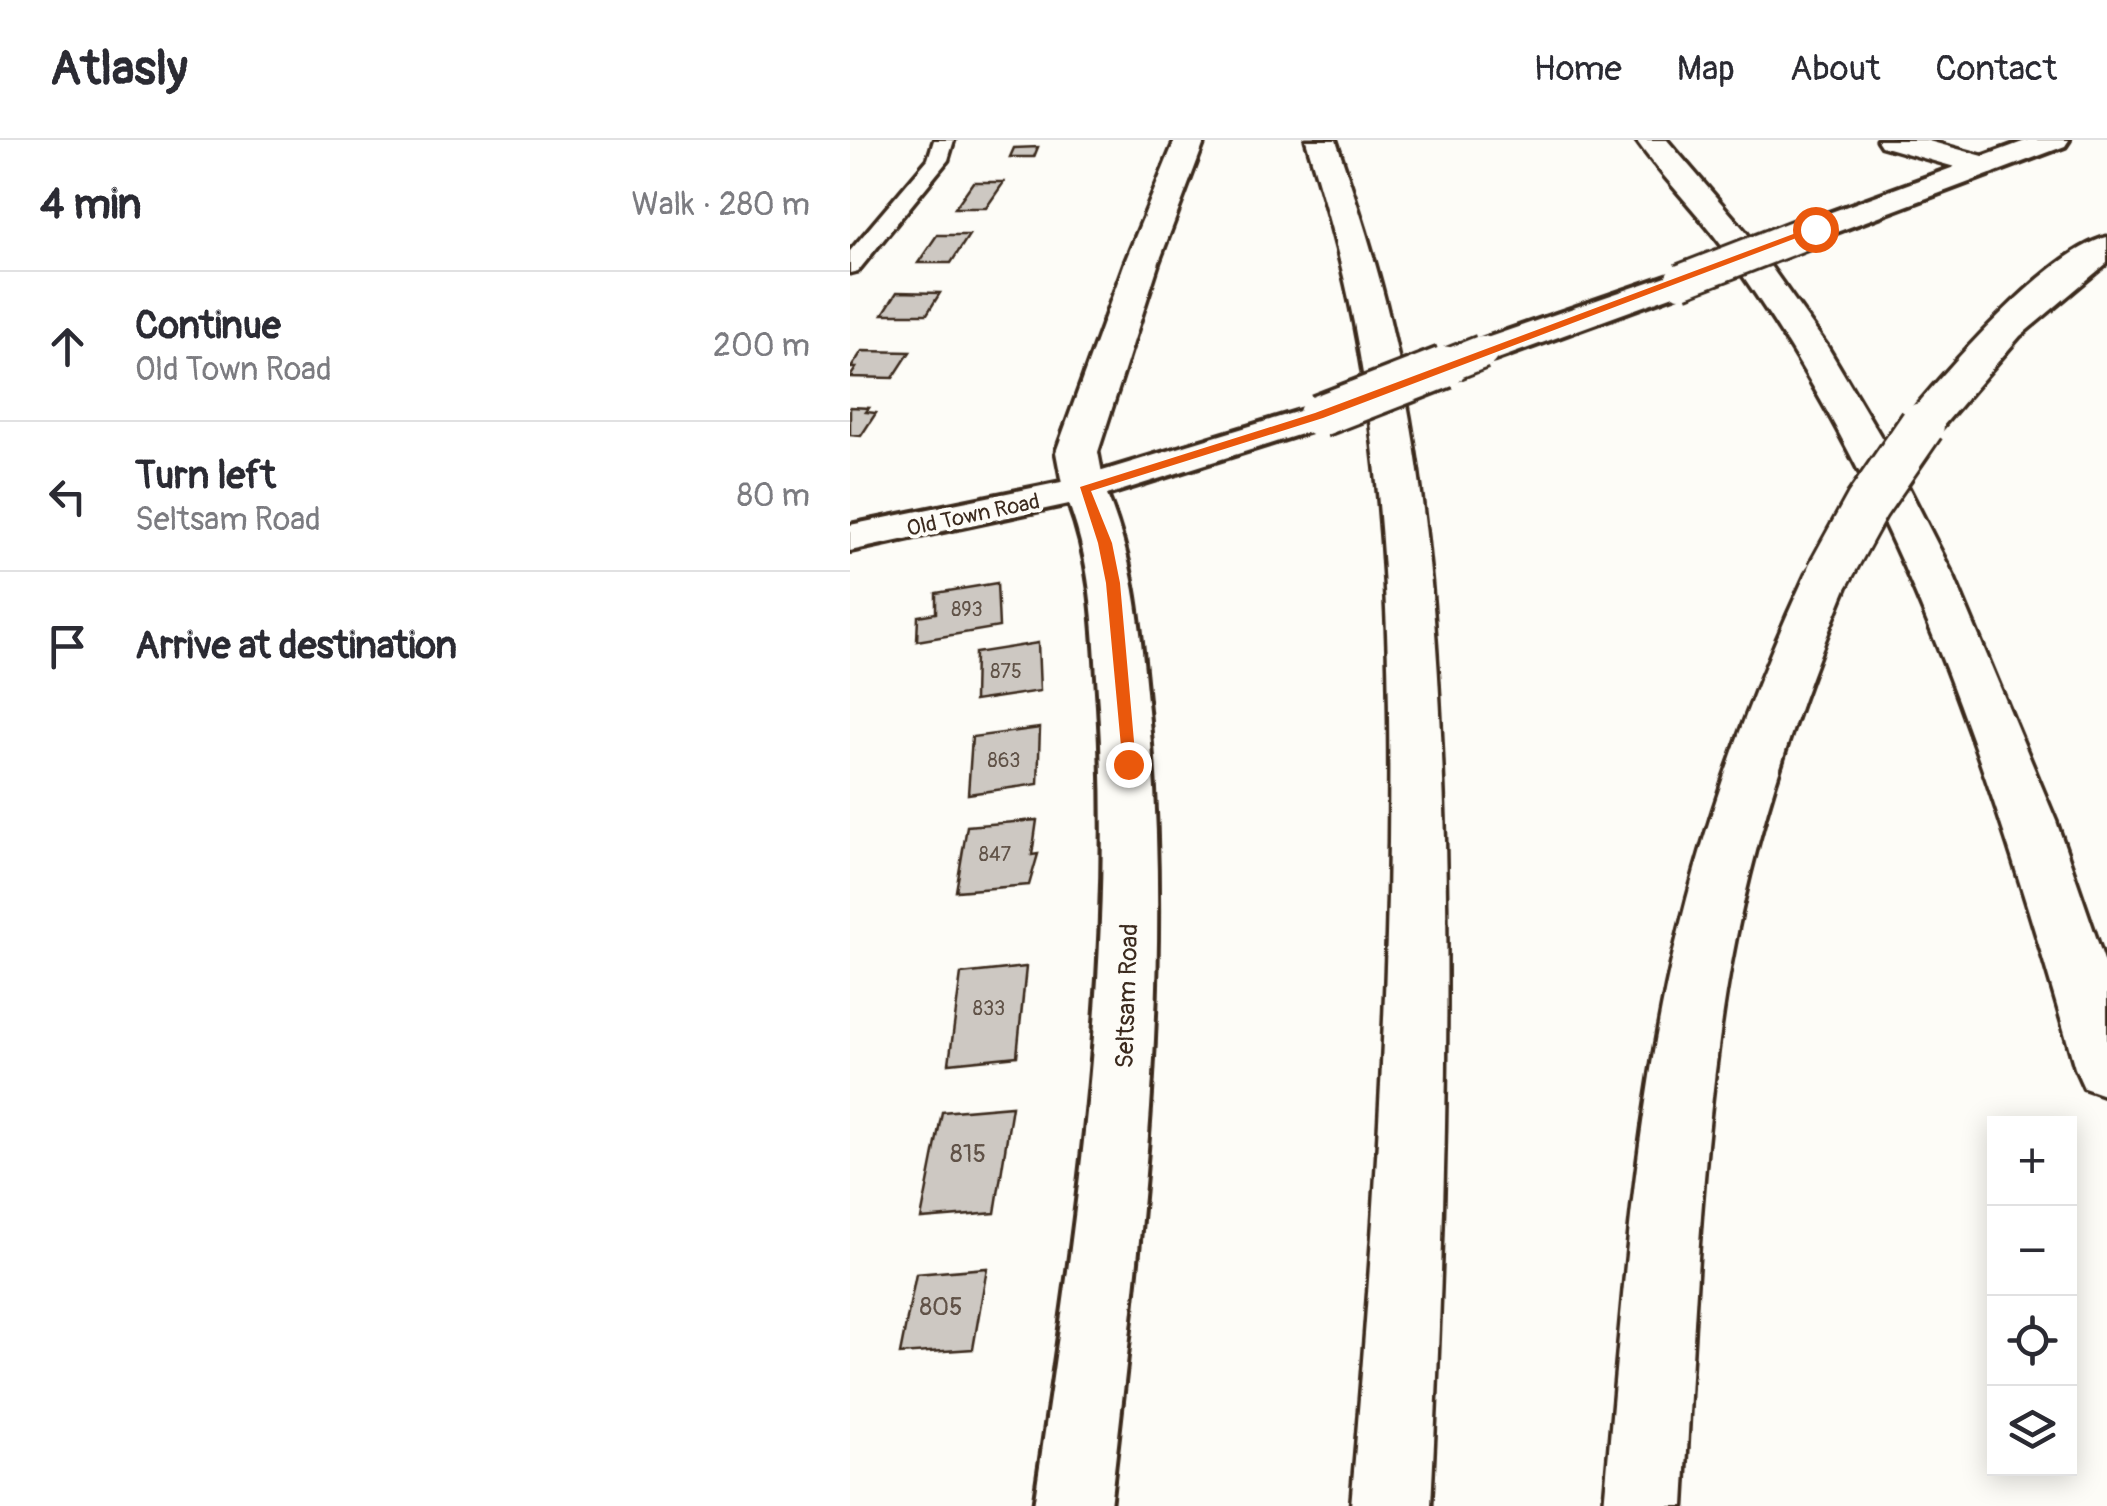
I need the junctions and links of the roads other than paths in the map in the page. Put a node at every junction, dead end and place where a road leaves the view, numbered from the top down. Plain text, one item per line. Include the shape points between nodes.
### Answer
1 (944, 140) edge
2 (1190, 140) edge
3 (1321, 140) edge
4 (1651, 140) edge
5 (1892, 140) edge
6 (2055, 140) edge
7 (1984, 166) junction
8 (859, 240) edge
9 (2107, 246) edge
10 (850, 266) edge
11 (1084, 490) junction
12 (850, 538) edge
13 (2107, 1068) edge
14 (1072, 1506) edge
15 (1391, 1506) edge
16 (1644, 1506) edge

1 - 8 street via 938,160
2 - 11 highway via 1077,452
3 - 15 highway via 1374,326 1400,494 1412,642 1414,1092
4 - 13 highway via 1783,310 1913,542 2022,806
5 - 7 highway
6 - 7 main road, Old Town Road
7 - 11 main road, Old Town Road, bridge via 1319,416
8 - 10 street
9 - 16 highway, bridge via 2009,325 1922,425 1829,574 1777,697 1713,912 1686,1050
11 - 12 main road, Old Town Road
11 - 14 main road, Seltsam Road via 1113,583 1128,764 1129,972 1107,1238

